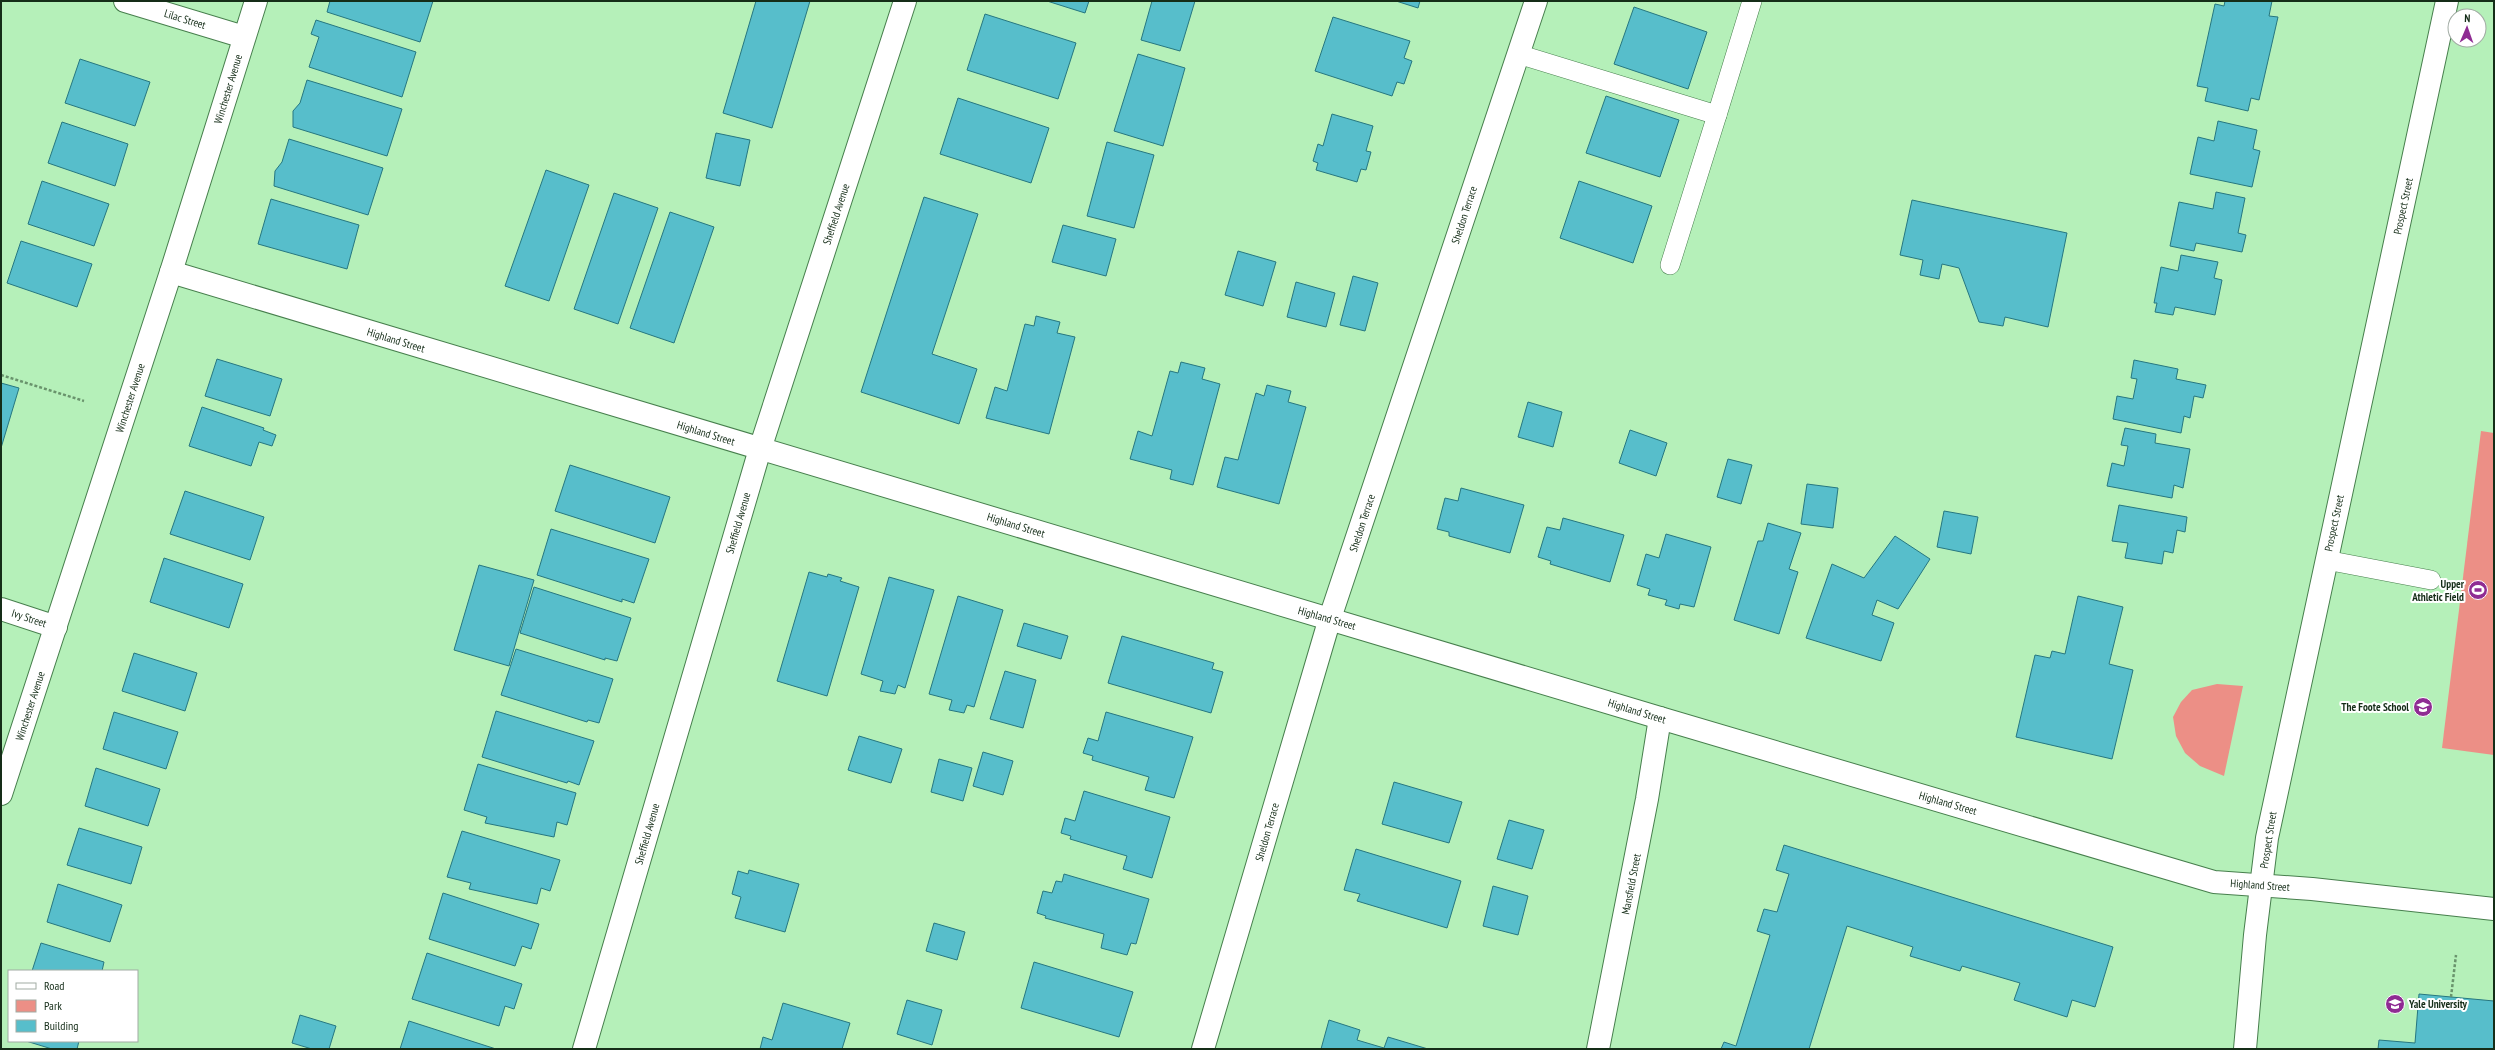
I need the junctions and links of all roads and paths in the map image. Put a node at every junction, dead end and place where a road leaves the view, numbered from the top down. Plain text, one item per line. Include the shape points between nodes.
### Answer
1 (126, 1) edge
2 (256, 1) edge
3 (905, 1) edge
4 (1536, 1) edge
5 (1752, 1) edge
6 (2447, 1) edge
7 (244, 37) junction
8 (1518, 54) junction
9 (1717, 115) junction
10 (1670, 265) dead end
11 (171, 272) junction
12 (1, 375) edge
13 (84, 401) dead end
14 (760, 449) junction
15 (2326, 560) junction
16 (2431, 580) dead end
17 (1, 609) edge
18 (1330, 618) junction
19 (56, 627) junction
20 (1660, 718) junction
21 (1, 794) edge
22 (2261, 885) junction
23 (2494, 909) edge
24 (2456, 955) dead end
25 (2451, 997) dead end
26 (584, 1049) edge
27 (1203, 1049) edge
28 (1598, 1049) edge
29 (2245, 1049) edge

1 - 7 street, Lilac Street
2 - 7 street, Winchester Avenue
3 - 14 street, Sheffield Avenue
4 - 8 street, Sheldon Terrace
5 - 9 lane
6 - 15 street, Prospect Street
7 - 11 street, Winchester Avenue
8 - 9 lane
8 - 18 street, Sheldon Terrace
9 - 10 lane
11 - 14 street, Highland Street
11 - 19 street, Winchester Avenue
12 - 13 path
14 - 18 street, Highland Street
14 - 26 street, Sheffield Avenue
15 - 16 lane
15 - 22 street, Prospect Street via 2267,838
17 - 19 street, Ivy Street
18 - 20 street, Highland Street
18 - 27 street, Sheldon Terrace
19 - 21 street, Winchester Avenue
20 - 22 street, Highland Street via 2214,882
20 - 28 street, Mansfield Street via 1647,799
22 - 23 street, Highland Street
22 - 29 street, Prospect Street
24 - 25 path

